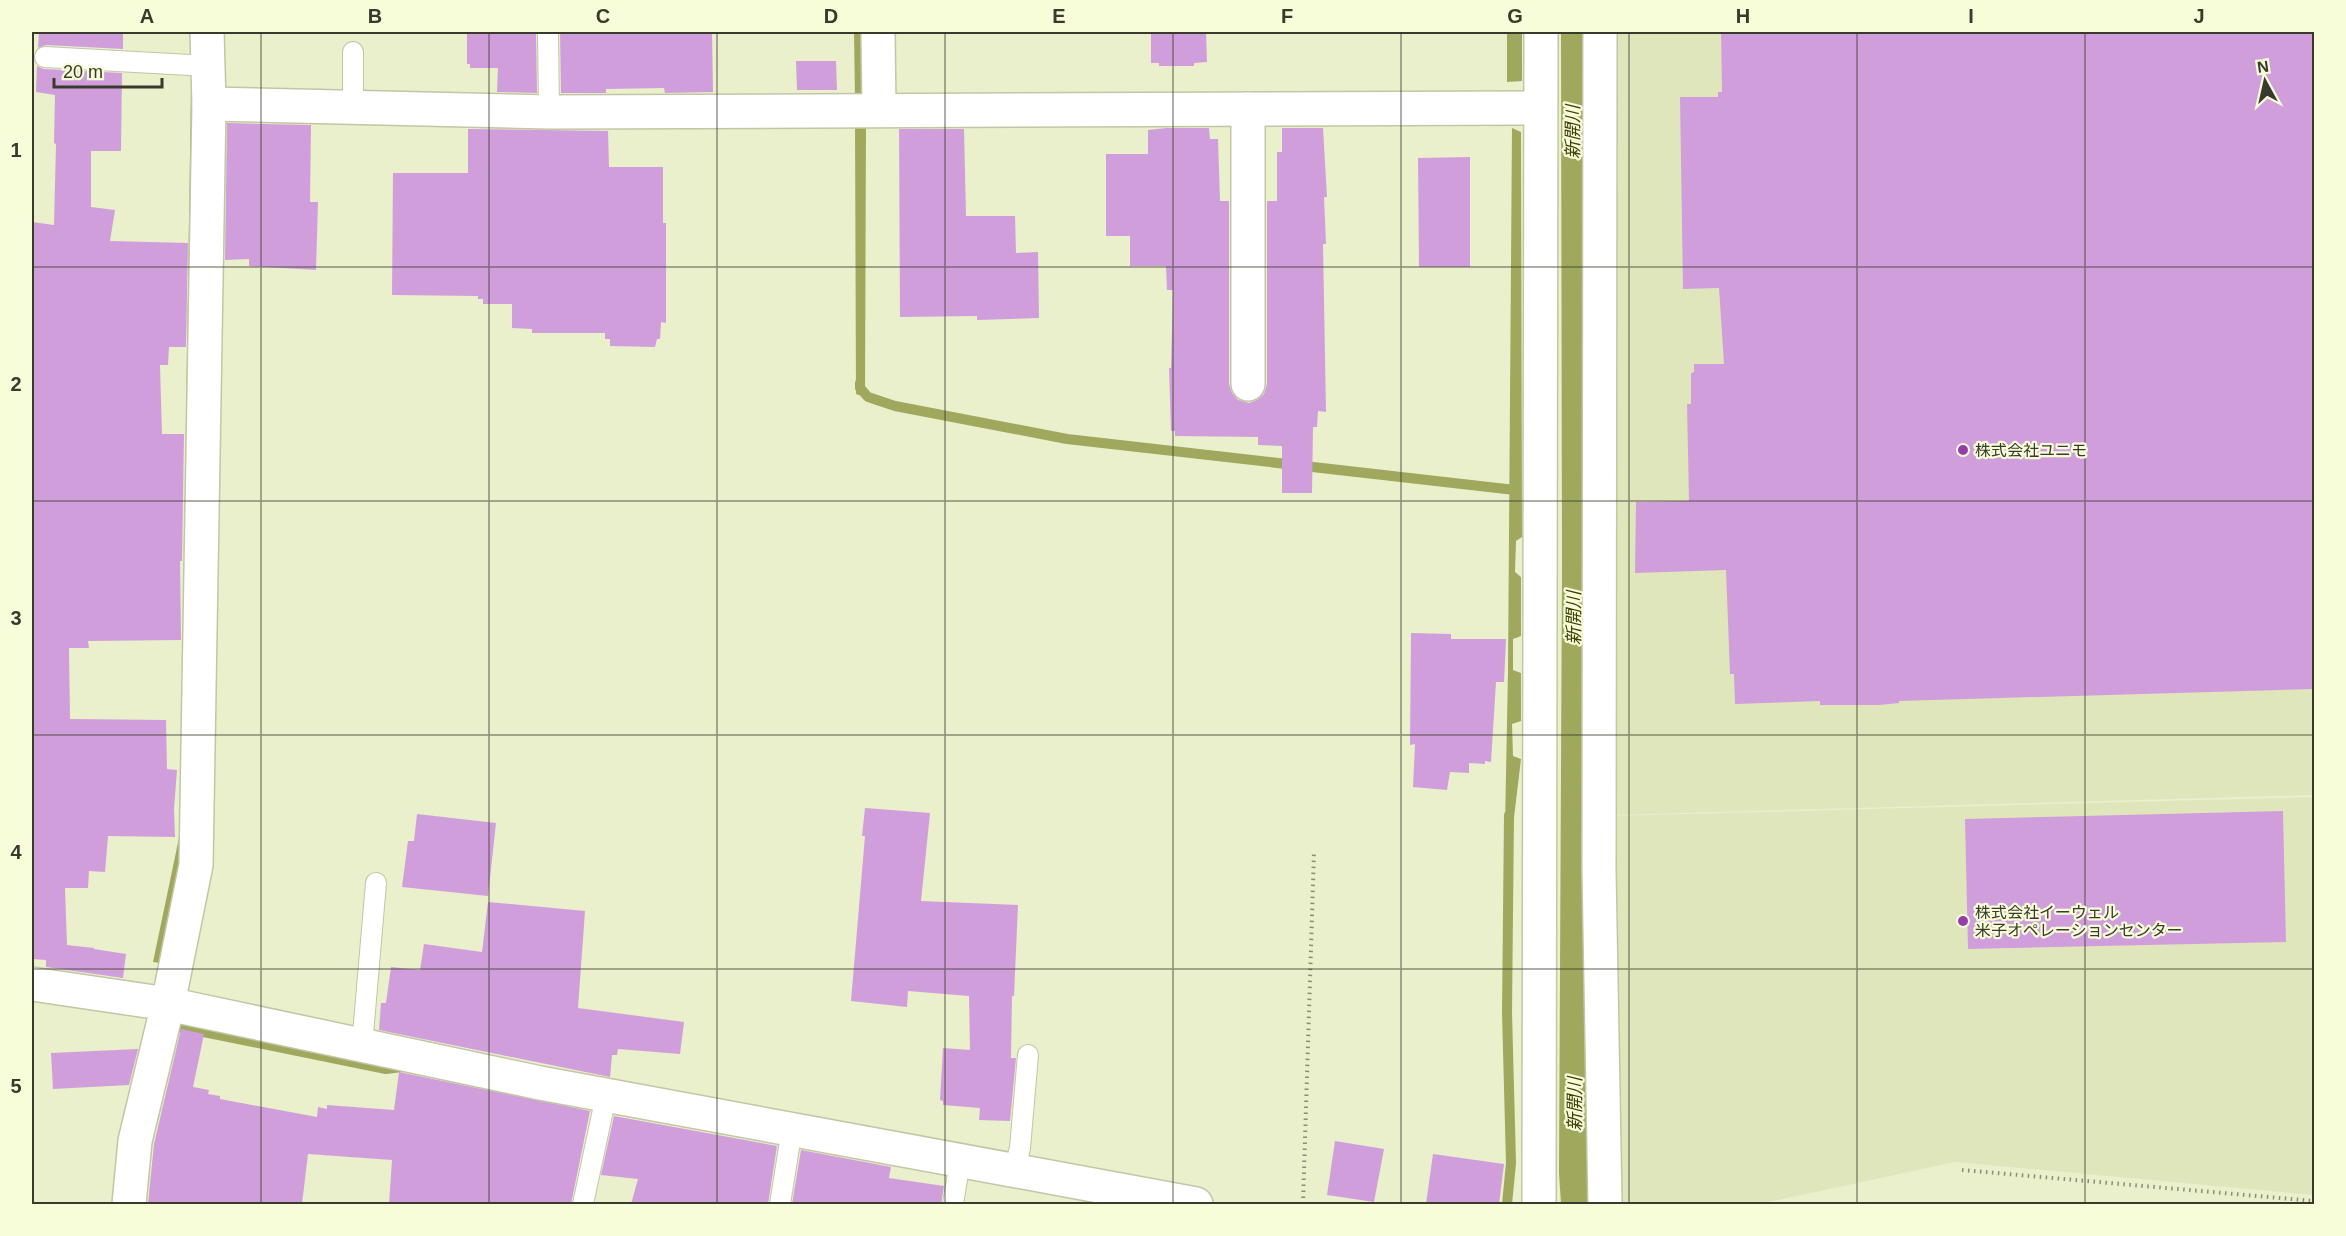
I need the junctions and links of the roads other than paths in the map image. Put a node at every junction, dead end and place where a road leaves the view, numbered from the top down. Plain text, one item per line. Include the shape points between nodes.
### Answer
1 (207, 32) edge
2 (548, 32) edge
3 (878, 32) edge
4 (1540, 32) edge
5 (1600, 32) edge
6 (353, 52) dead end
7 (45, 57) dead end
8 (208, 66) junction
9 (209, 105) junction
10 (352, 108) junction
11 (1540, 108) junction
12 (1248, 109) junction
13 (879, 110) junction
14 (549, 112) junction
15 (1248, 384) dead end
16 (376, 883) dead end
17 (32, 984) edge
18 (168, 1004) junction
19 (362, 1046) junction
20 (1028, 1055) dead end
21 (606, 1096) junction
22 (792, 1129) junction
23 (960, 1161) junction
24 (1014, 1171) junction
25 (1139, 1200) edge
26 (129, 1204) edge
27 (584, 1204) edge
28 (780, 1204) edge
29 (953, 1204) edge
30 (1196, 1204) edge
31 (1539, 1204) edge
32 (1605, 1204) edge

1 - 8 street
2 - 14 lane
3 - 13 street
4 - 11 street
5 - 32 street via 1599,870
6 - 10 lane
7 - 8 lane
8 - 9 street
9 - 10 street
9 - 18 street via 196,865
10 - 14 street
11 - 12 street
11 - 31 street
12 - 13 street
12 - 15 street
13 - 14 street
16 - 19 lane
17 - 18 street
18 - 19 street
18 - 26 street via 135,1141
19 - 21 street
20 - 24 lane via 1020,1148
21 - 22 street
21 - 27 lane
22 - 23 street
22 - 28 lane
23 - 24 street
23 - 29 lane
24 - 25 street
25 - 30 street

